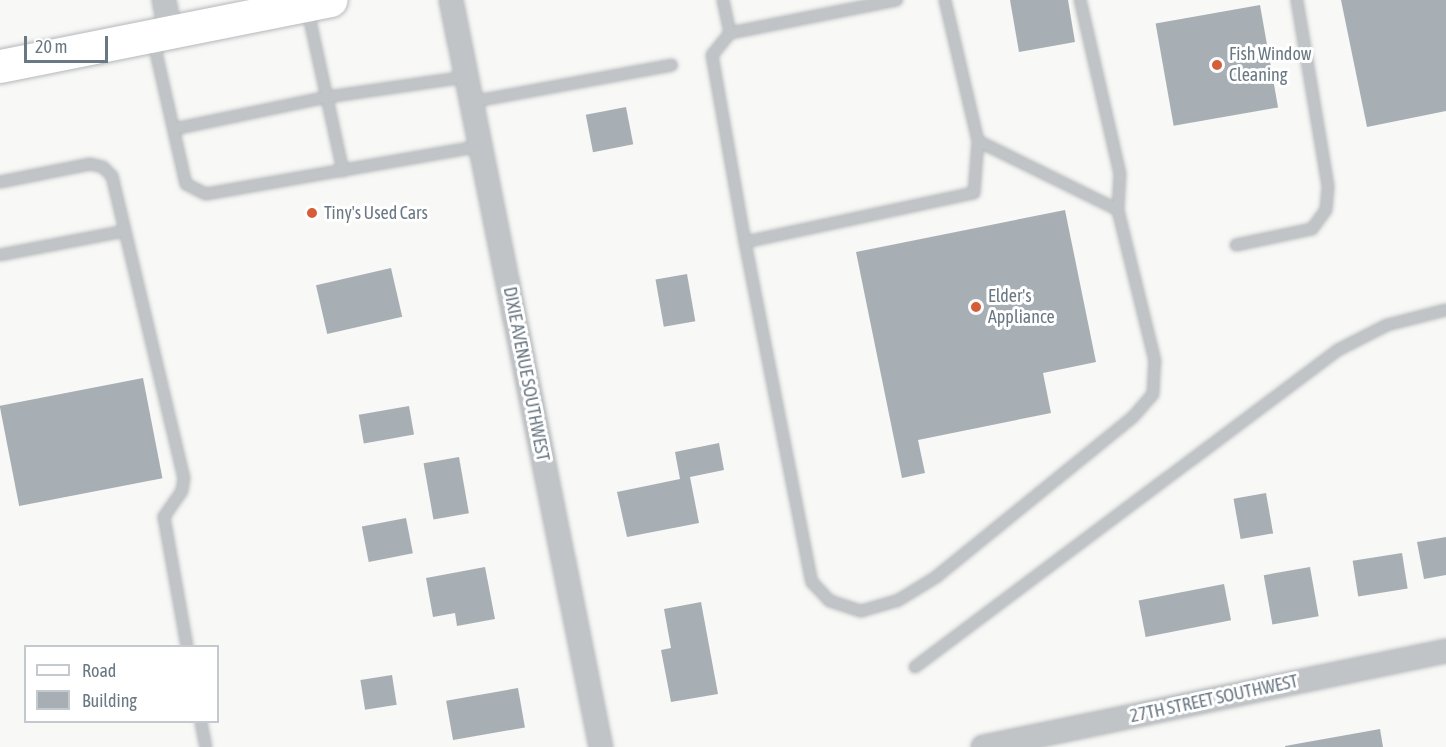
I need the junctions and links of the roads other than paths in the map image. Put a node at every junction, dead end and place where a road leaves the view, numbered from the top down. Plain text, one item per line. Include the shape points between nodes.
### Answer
1 (451, 0) edge
2 (723, 0) edge
3 (897, 0) edge
4 (945, 0) edge
5 (1080, 0) edge
6 (1297, 0) edge
7 (319, 2) edge
8 (162, 22) edge
9 (730, 33) junction
10 (672, 65) dead end
11 (0, 66) edge
12 (466, 77) junction
13 (327, 98) junction
14 (471, 102) junction
15 (174, 129) junction
16 (978, 141) junction
17 (480, 146) junction
18 (343, 171) junction
19 (0, 182) edge
20 (1119, 210) junction
21 (125, 231) junction
22 (745, 242) junction
23 (1236, 245) dead end
24 (0, 255) edge
25 (1446, 310) edge
26 (187, 645) edge
27 (1446, 651) edge
28 (915, 667) dead end
29 (201, 723) edge
30 (206, 747) edge
31 (601, 747) edge
32 (983, 747) edge

1 - 12 street, DIXIE AVENUE SOUTHWEST
2 - 9 lane
3 - 9 lane
4 - 16 lane
5 - 20 lane via 1120,174
6 - 23 lane via 1328,186 1326,210 1312,229
7 - 8 main road
7 - 13 lane
8 - 11 main road
8 - 15 lane
9 - 22 lane via 712,55
10 - 14 lane
12 - 13 lane
12 - 14 street, DIXIE AVENUE SOUTHWEST
13 - 15 lane
13 - 18 lane
14 - 17 street, DIXIE AVENUE SOUTHWEST
15 - 18 lane via 186,184 206,194
16 - 20 lane
16 - 22 lane via 974,194
17 - 18 lane
17 - 31 street, DIXIE AVENUE SOUTHWEST
19 - 21 lane via 90,164 103,167 112,176
20 - 22 lane via 1155,361 1153,394 1133,417 936,577 897,601 861,611 830,601 812,582
21 - 24 lane
21 - 26 lane via 184,478 182,491 164,516
25 - 28 lane via 1387,325 1338,350
27 - 32 street, 27TH STREET SOUTHWEST
29 - 30 lane

